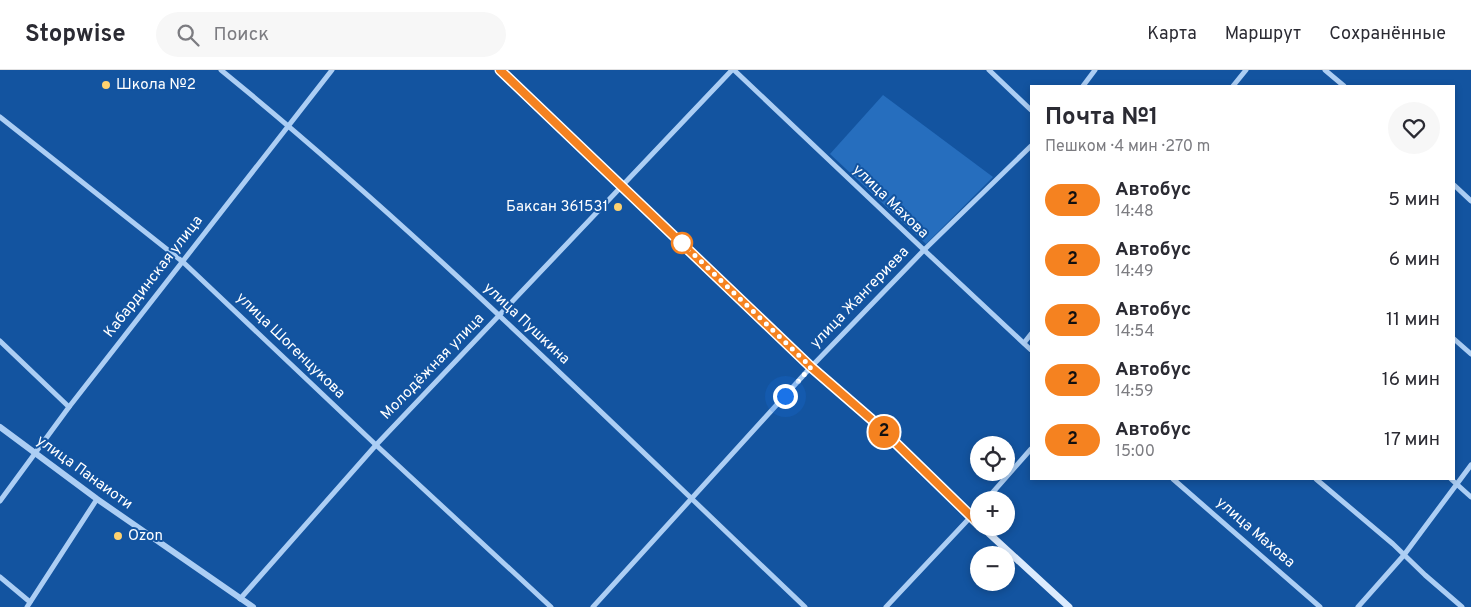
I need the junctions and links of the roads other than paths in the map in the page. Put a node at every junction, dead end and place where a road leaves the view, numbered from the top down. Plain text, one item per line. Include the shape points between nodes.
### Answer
1 (221, 70) edge
2 (332, 70) edge
3 (500, 70) edge
4 (733, 70) edge
5 (989, 70) edge
6 (1095, 70) edge
7 (1246, 70) edge
8 (1325, 70) edge
9 (1338, 81) junction
10 (1084, 85) edge
11 (1234, 85) edge
12 (1334, 85) edge
13 (1343, 85) edge
14 (1030, 109) edge
15 (0, 117) edge
16 (288, 125) junction
17 (1030, 147) edge
18 (623, 186) junction
19 (1455, 186) edge
20 (1471, 201) edge
21 (924, 250) junction
22 (183, 262) junction
23 (500, 315) junction
24 (1030, 335) edge
25 (1455, 340) edge
26 (0, 341) edge
27 (1024, 343) junction
28 (1030, 349) edge
29 (1471, 354) edge
30 (811, 367) junction
31 (69, 407) junction
32 (0, 427) edge
33 (376, 445) junction
34 (1030, 450) edge
35 (34, 452) junction
36 (1471, 465) edge
37 (1174, 480) edge
38 (1317, 480) edge
39 (1452, 480) edge
40 (1456, 484) junction
41 (994, 491) edge
42 (1471, 497) edge
43 (97, 499) junction
44 (691, 499) junction
45 (0, 502) edge
46 (970, 515) edge
47 (970, 517) edge
48 (992, 536) edge
49 (1404, 555) junction
50 (0, 577) edge
51 (240, 598) junction
52 (29, 605) edge
53 (252, 607) edge
54 (551, 607) edge
55 (593, 607) edge
56 (804, 607) edge
57 (886, 607) edge
58 (1069, 607) edge
59 (1320, 607) edge
60 (1358, 607) edge
61 (1462, 607) edge

1 - 16 street, улица Пушкина
2 - 16 street, Кабардинская улица
3 - 18 main road
4 - 18 street, Молодёжная улица
4 - 21 street, улица Махова
5 - 14 street
6 - 10 street
7 - 11 street
8 - 9 street
9 - 12 street
9 - 13 street
15 - 22 street, улица Шогенцукова
16 - 22 street, Кабардинская улица
16 - 23 street, улица Пушкина
17 - 21 street, улица Жангериева
18 - 23 street, Молодёжная улица
18 - 30 main road
19 - 20 street
21 - 27 street, улица Махова
21 - 30 street, улица Жангериева
22 - 31 street, Кабардинская улица
22 - 33 street, улица Шогенцукова
23 - 33 street, Молодёжная улица
23 - 44 street, улица Пушкина
24 - 27 street
25 - 29 street
26 - 31 street
27 - 28 street, улица Махова
30 - 44 street, улица Жангериева
30 - 46 main road via 871,419
31 - 35 street, Кабардинская улица
32 - 35 street, улица Панаиоти
33 - 51 street, Молодёжная улица
33 - 54 street, улица Шогенцукова
34 - 41 street
35 - 43 street, улица Панаиоти
35 - 45 street, Кабардинская улица
36 - 40 street
37 - 59 street, улица Махова
38 - 49 street
39 - 40 street
40 - 42 street
40 - 49 street
43 - 51 street, улица Панаиоти
43 - 52 street
44 - 55 street, улица Жангериева
44 - 56 street, улица Пушкина
47 - 57 street
48 - 58 main road
49 - 60 street
49 - 61 street
50 - 52 street
51 - 53 street, улица Панаиоти

